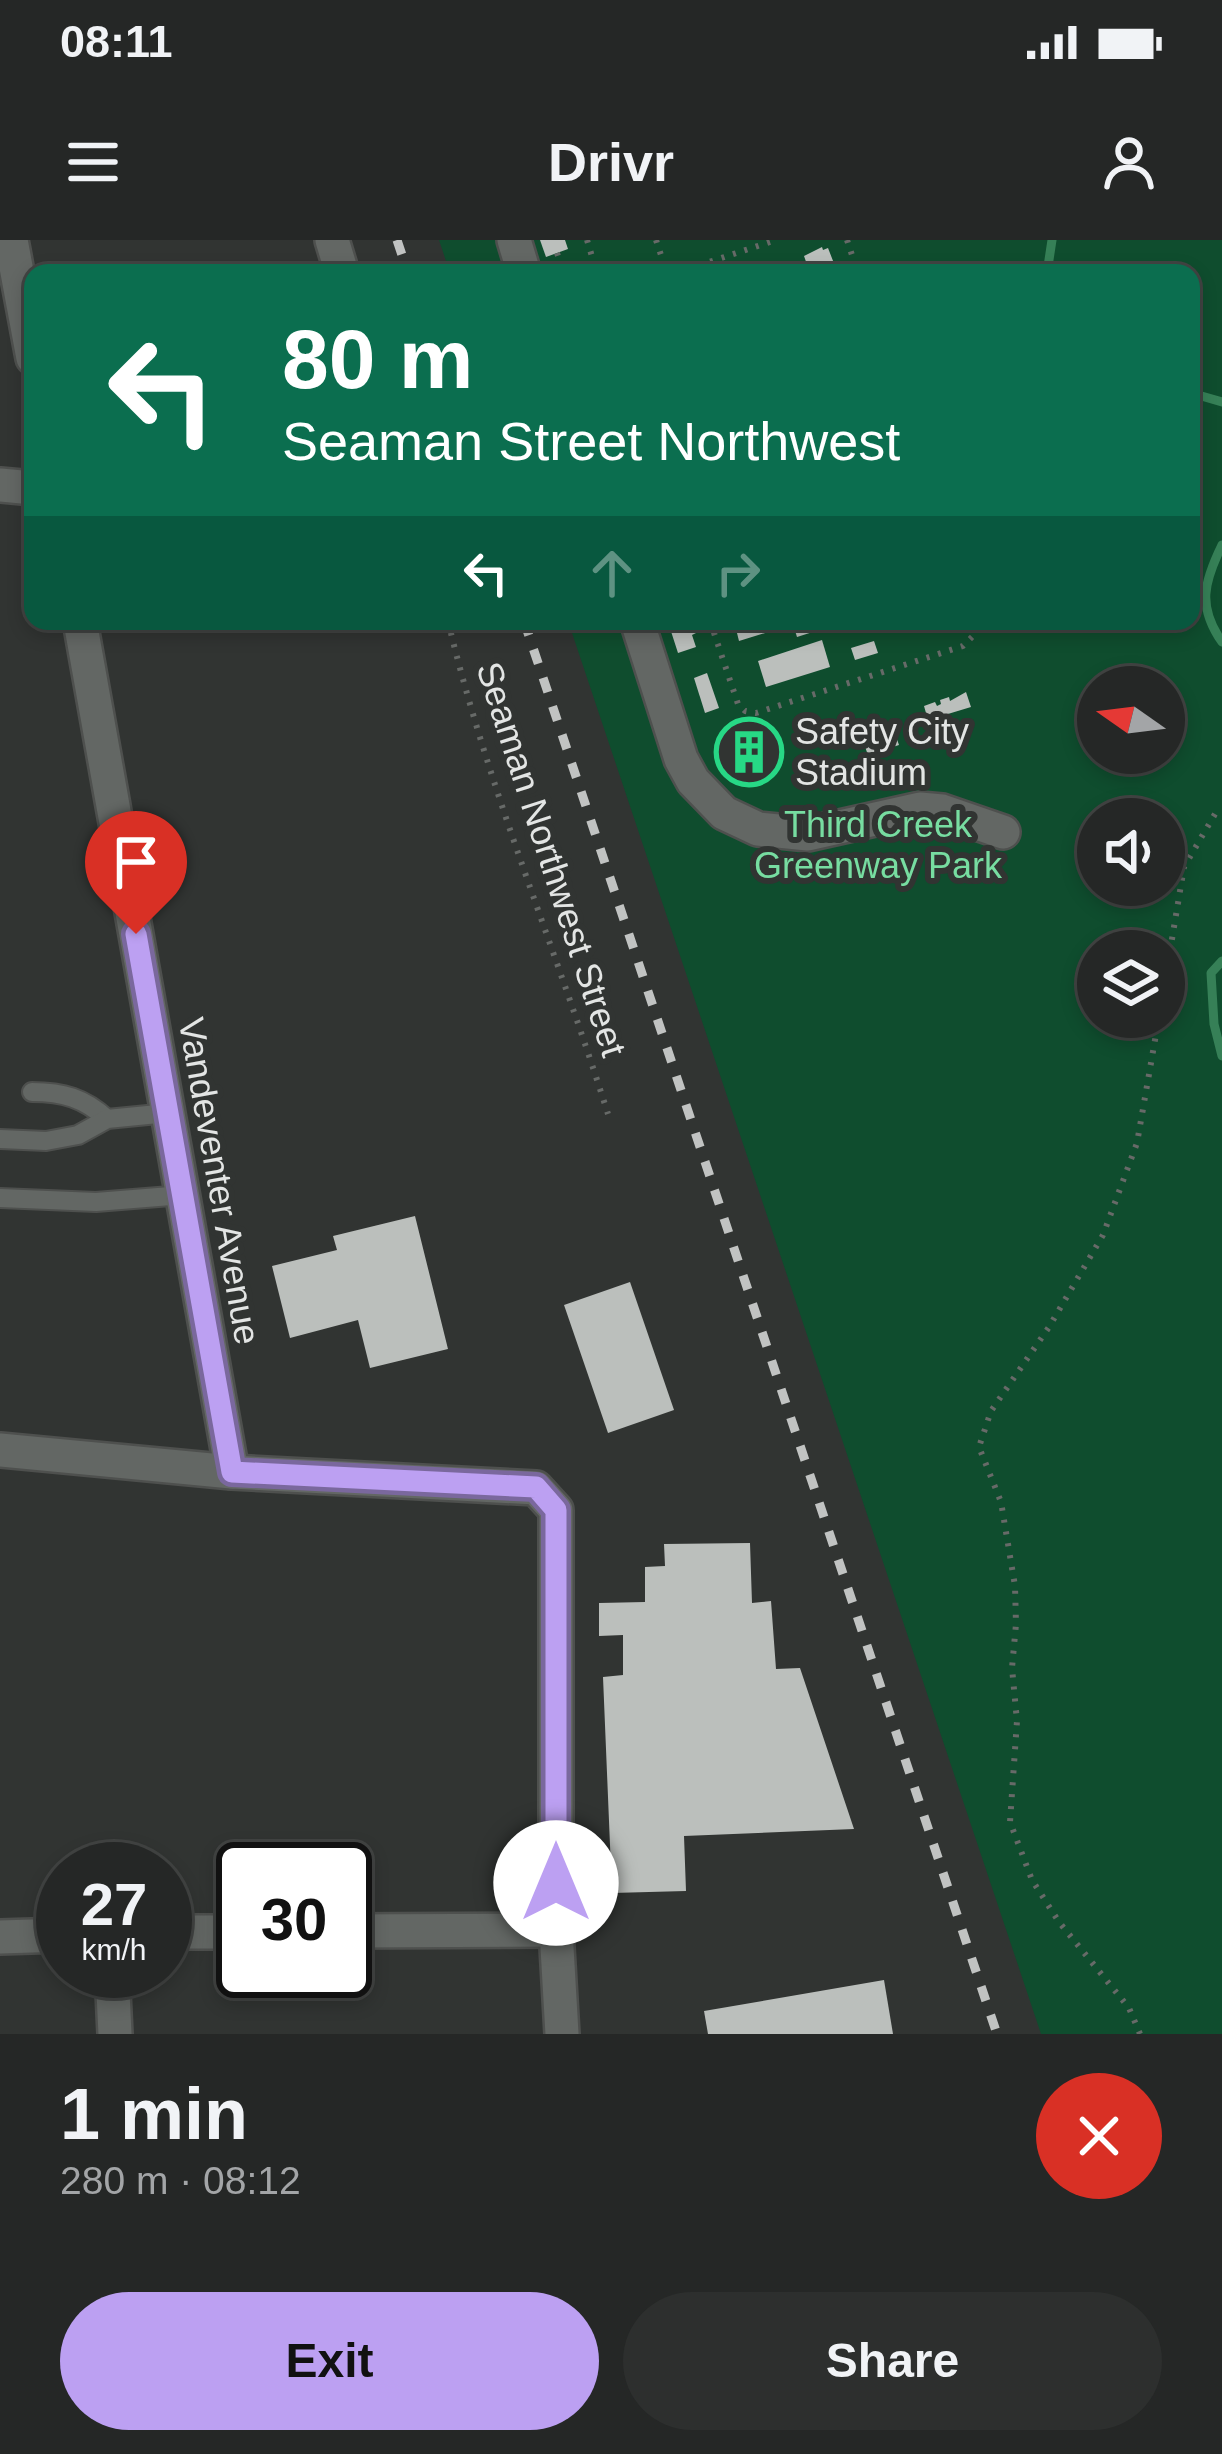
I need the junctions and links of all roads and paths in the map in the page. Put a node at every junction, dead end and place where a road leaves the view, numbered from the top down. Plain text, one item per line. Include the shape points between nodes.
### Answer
1 (11, 240) edge
2 (776, 240) edge
3 (557, 253) dead end
4 (561, 264) edge
5 (703, 264) edge
6 (24, 310) edge
7 (82, 630) edge
8 (451, 630) edge
9 (640, 630) edge
10 (713, 630) edge
11 (973, 630) edge
12 (1222, 810) edge
13 (1003, 832) dead end
14 (1174, 930) edge
15 (1155, 1038) edge
16 (32, 1092) dead end
17 (168, 1113) junction
18 (608, 1114) dead end
19 (107, 1119) junction
20 (0, 1139) edge
21 (183, 1195) junction
22 (0, 1198) edge
23 (0, 1450) edge
24 (232, 1472) junction
25 (556, 1930) junction
26 (372, 1931) edge
27 (36, 1936) edge
28 (0, 1937) edge
29 (113, 1998) edge
30 (115, 2034) edge
31 (562, 2034) edge
32 (1140, 2034) edge

1 - 6 street
2 - 5 path
3 - 4 path
7 - 17 street, Vandeventer Avenue
8 - 18 path, Seaman Northwest Street via 511,836
9 - 13 street via 681,759 724,813 758,830 808,835 920,808
10 - 11 path via 740,707 753,713 963,646
12 - 14 path via 1184,867
15 - 32 path via 1137,1143 1103,1235 992,1411 979,1447 1001,1502 1015,1586 1010,1822 1032,1880 1130,2008
16 - 19 lane via 79,1098
17 - 19 lane
17 - 21 street, Vandeventer Avenue
19 - 20 lane via 79,1136
21 - 22 lane
21 - 24 street, Vandeventer Avenue
23 - 24 street
24 - 25 street via 536,1487 556,1510
25 - 26 street
25 - 31 street
27 - 28 street
29 - 30 street

